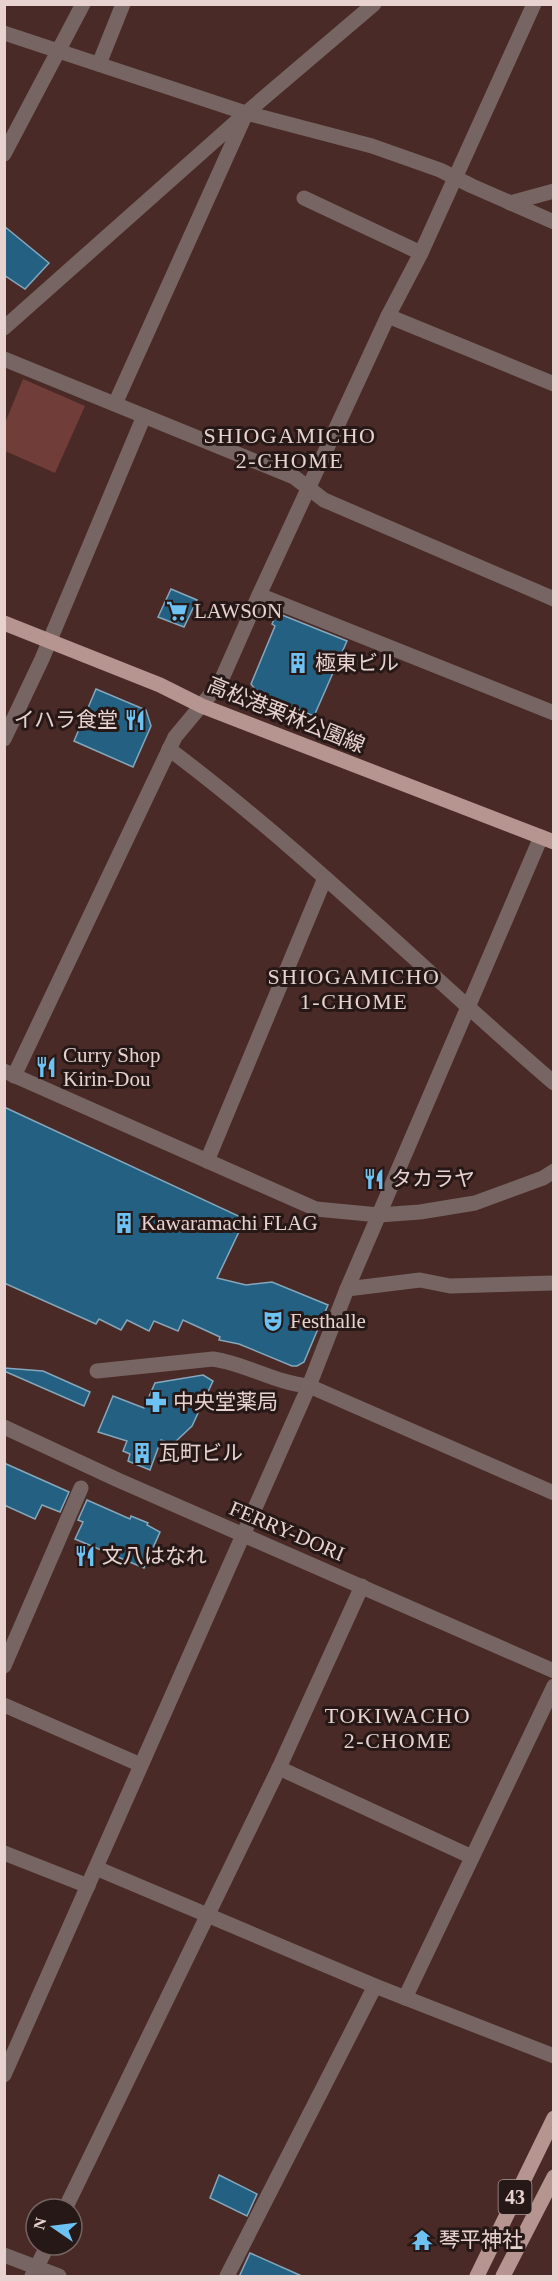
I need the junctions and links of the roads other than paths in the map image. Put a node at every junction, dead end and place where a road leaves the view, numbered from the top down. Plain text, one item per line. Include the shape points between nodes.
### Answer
1 (83, 4) edge
2 (123, 4) edge
3 (374, 4) edge
4 (534, 4) edge
5 (4, 33) edge
6 (59, 51) junction
7 (99, 64) junction
8 (246, 112) junction
9 (4, 154) edge
10 (454, 177) junction
11 (554, 191) edge
12 (304, 198) dead end
13 (510, 203) junction
14 (554, 222) edge
15 (421, 253) junction
16 (388, 316) junction
17 (4, 328) edge
18 (4, 359) edge
19 (554, 384) edge
20 (115, 404) junction
21 (144, 416) junction
22 (308, 489) junction
23 (259, 595) junction
24 (554, 599) edge
25 (4, 623) edge
26 (49, 640) junction
27 (202, 706) junction
28 (554, 713) edge
29 (4, 739) edge
30 (169, 749) junction
31 (547, 840) edge
32 (325, 878) junction
33 (468, 1009) junction
34 (9, 1074) edge
35 (554, 1083) edge
36 (207, 1161) junction
37 (554, 1171) edge
38 (379, 1215) junction
39 (554, 1283) edge
40 (347, 1289) junction
41 (97, 1371) dead end
42 (309, 1386) junction
43 (4, 1427) edge
44 (81, 1488) dead end
45 (554, 1493) edge
46 (242, 1535) junction
47 (362, 1586) junction
48 (4, 1666) edge
49 (554, 1671) edge
50 (554, 1686) edge
51 (4, 1705) edge
52 (141, 1765) junction
53 (279, 1768) junction
54 (4, 1853) edge
55 (472, 1857) junction
56 (96, 1868) junction
57 (88, 1886) junction
58 (209, 1914) junction
59 (375, 1986) junction
60 (405, 1998) junction
61 (554, 2056) edge
62 (4, 2075) edge
63 (554, 2118) edge
64 (554, 2177) edge
65 (71, 2197) edge
66 (4, 2254) edge
67 (42, 2257) edge
68 (34, 2272) edge
69 (59, 2277) edge
70 (227, 2277) edge
71 (477, 2277) edge
72 (503, 2277) edge

1 - 6 street
2 - 7 street
3 - 8 street
4 - 10 street
5 - 6 street
6 - 7 street
6 - 9 street
7 - 8 street
8 - 10 street via 337,135
8 - 17 street
8 - 20 street
10 - 13 street
10 - 15 street
11 - 13 street
12 - 15 street
13 - 14 street
15 - 16 street
16 - 19 street
16 - 22 street
18 - 20 street
20 - 21 street
21 - 22 street via 294,477
21 - 26 street
22 - 23 street
22 - 24 street via 324,500
23 - 27 street via 220,683
23 - 28 street
25 - 26 main road, 高松港栗林公園線
26 - 27 main road, 高松港栗林公園線
26 - 29 street
27 - 30 street
27 - 31 main road, 高松港栗林公園線
30 - 32 street
30 - 34 street
31 - 33 street
32 - 33 street
32 - 36 street
33 - 35 street
33 - 38 street
34 - 36 street
36 - 38 street via 316,1209
37 - 38 street via 475,1203
38 - 40 street
39 - 40 street via 450,1286 420,1280
40 - 42 street
41 - 42 street via 213,1359 288,1384
42 - 45 street
42 - 46 street
43 - 46 street, FERRY-DORI
44 - 48 street
46 - 47 street, FERRY-DORI
46 - 52 street
47 - 49 street, FERRY-DORI
47 - 53 street
50 - 55 street
51 - 52 street
52 - 56 street
53 - 55 street
53 - 58 street
54 - 57 street
55 - 60 street
56 - 57 street
56 - 58 street
57 - 62 street
58 - 59 street
58 - 65 street
59 - 60 street
59 - 70 street
60 - 61 street
63 - 71 main road, 43
64 - 72 main road, 43
66 - 68 street
67 - 68 street
68 - 69 street

